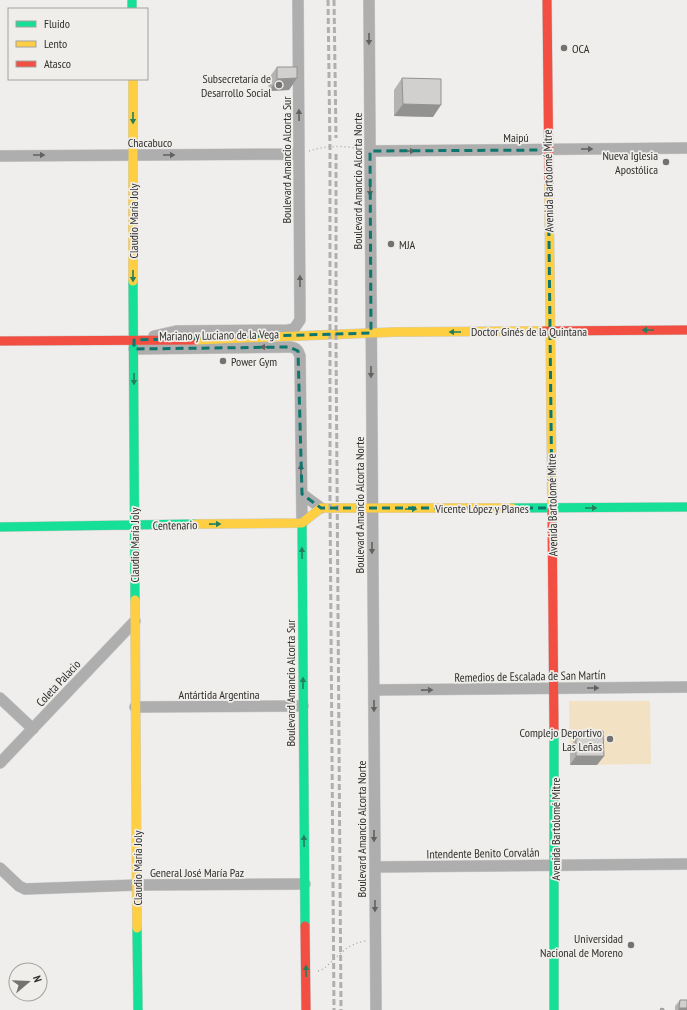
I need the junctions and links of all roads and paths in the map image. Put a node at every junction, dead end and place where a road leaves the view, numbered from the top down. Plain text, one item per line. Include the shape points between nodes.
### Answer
1 (298, 0) edge
2 (369, 0) edge
3 (546, 0) edge
4 (133, 80) edge
5 (687, 148) edge
6 (548, 150) junction
7 (370, 151) junction
8 (299, 154) junction
9 (133, 155) junction
10 (0, 156) edge
11 (300, 320) joint
12 (687, 330) edge
13 (550, 331) junction
14 (371, 333) junction
15 (301, 336) joint
16 (0, 341) edge
17 (134, 345) junction
18 (300, 356) joint
19 (302, 494) junction
20 (687, 507) edge
21 (321, 508) junction
22 (552, 508) junction
23 (372, 509) junction
24 (302, 523) junction
25 (134, 525) junction
26 (0, 527) edge
27 (134, 621) junction
28 (687, 687) edge
29 (554, 688) junction
30 (374, 690) junction
31 (0, 698) edge
32 (303, 706) junction
33 (135, 707) junction
34 (33, 728) junction
35 (0, 763) edge
36 (687, 864) edge
37 (555, 866) junction
38 (0, 868) edge
39 (375, 868) junction
40 (305, 884) junction
41 (137, 885) junction
42 (375, 940) junction
43 (306, 973) junction
44 (138, 1010) edge
45 (306, 1010) edge
46 (376, 1010) edge
47 (554, 1010) edge

8 -> 1 street, Boulevard Amancio Alcorta Sur
2 -> 7 street, Boulevard Amancio Alcorta Norte
3 - 6 street, Avenida Bartolomé Mitre
4 -> 9 street, Claudio María Joly
6 -> 5 street, Maipú
7 -> 6 street, Maipú
6 - 13 street, Avenida Bartolomé Mitre
7 - 8 path via 350,147 317,148
7 -> 14 street, Boulevard Amancio Alcorta Norte
9 -> 8 street, Chacabuco
11 -> 8 street, Boulevard Amancio Alcorta Sur
10 -> 9 street, Chacabuco
9 -> 17 street, Claudio María Joly
11 - 17 street, Mariano y Luciano de la Vega via 294,328 288,330 176,331
12 -> 13 street, Doctor Ginés de la Quintana
13 -> 14 street, Doctor Ginés de la Quintana
13 - 22 street, Avenida Bartolomé Mitre
14 - 15 street, Doctor Ginés de la Quintana
14 -> 23 street, Boulevard Amancio Alcorta Norte
15 - 17 street, Mariano y Luciano de la Vega
16 - 17 street, Mariano y Luciano de la Vega
18 -> 17 street, Mariano y Luciano de la Vega via 294,347
17 -> 25 street, Claudio María Joly
19 -> 18 street, Boulevard Amancio Alcorta Sur
19 - 21 street
19 - 24 street, Boulevard Amancio Alcorta Sur
22 -> 20 street, Vicente López y Planes
21 - 23 street, Vicente López y Planes
21 - 24 street
23 -> 22 street, Vicente López y Planes
22 - 29 street, Avenida Bartolomé Mitre
23 -> 30 street, Boulevard Amancio Alcorta Norte
25 -> 24 street, Centenario
32 -> 24 street, Boulevard Amancio Alcorta Sur
25 - 26 street, Centenario
25 - 27 street, Claudio María Joly
27 - 33 street, Claudio María Joly
27 - 34 street, Coleta Palacio
29 -> 28 street, Remedios de Escalada de San Martín
30 -> 29 street, Remedios de Escalada de San Martín
29 - 37 street, Avenida Bartolomé Mitre
30 -> 39 street, Boulevard Amancio Alcorta Norte
31 - 34 street
32 - 33 street, Antártida Argentina
40 -> 32 street, Boulevard Amancio Alcorta Sur
33 - 41 street, Claudio María Joly
34 - 35 street, Coleta Palacio
36 - 37 street, Intendente Benito Corvalán
37 - 39 street, Intendente Benito Corvalán
37 - 47 street, Avenida Bartolomé Mitre
38 - 41 street, General José María Paz via 25,889
39 -> 42 street, Boulevard Amancio Alcorta Norte
40 - 41 street, General José María Paz
43 -> 40 street, Boulevard Amancio Alcorta Sur
41 - 44 street, Claudio María Joly
42 - 43 path via 357,942 321,971
42 - 46 street, Boulevard Amancio Alcorta Norte
43 - 45 street, Boulevard Amancio Alcorta Sur

